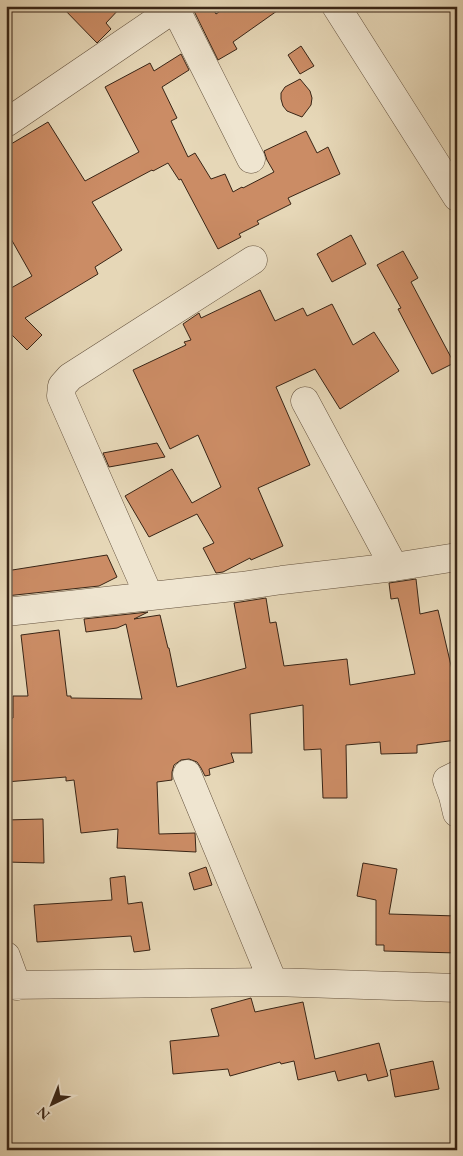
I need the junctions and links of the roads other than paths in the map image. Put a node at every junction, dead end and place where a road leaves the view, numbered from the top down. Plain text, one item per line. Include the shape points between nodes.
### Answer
1 (336, 6) edge
2 (177, 7) edge
3 (6, 123) edge
4 (251, 159) dead end
5 (457, 197) edge
6 (254, 260) dead end
7 (306, 401) dead end
8 (457, 557) edge
9 (394, 567) junction
10 (150, 596) junction
11 (6, 612) edge
12 (187, 774) dead end
13 (457, 775) edge
14 (457, 812) edge
15 (6, 956) edge
16 (273, 982) junction
17 (12, 986) edge
18 (457, 988) edge

1 - 5 street
2 - 3 street
2 - 4 street
6 - 10 street via 70,377 62,386 61,396
7 - 9 street
8 - 9 street
9 - 10 street
10 - 11 street
12 - 16 street
13 - 14 street via 447,780
15 - 17 street
16 - 17 street
16 - 18 street

